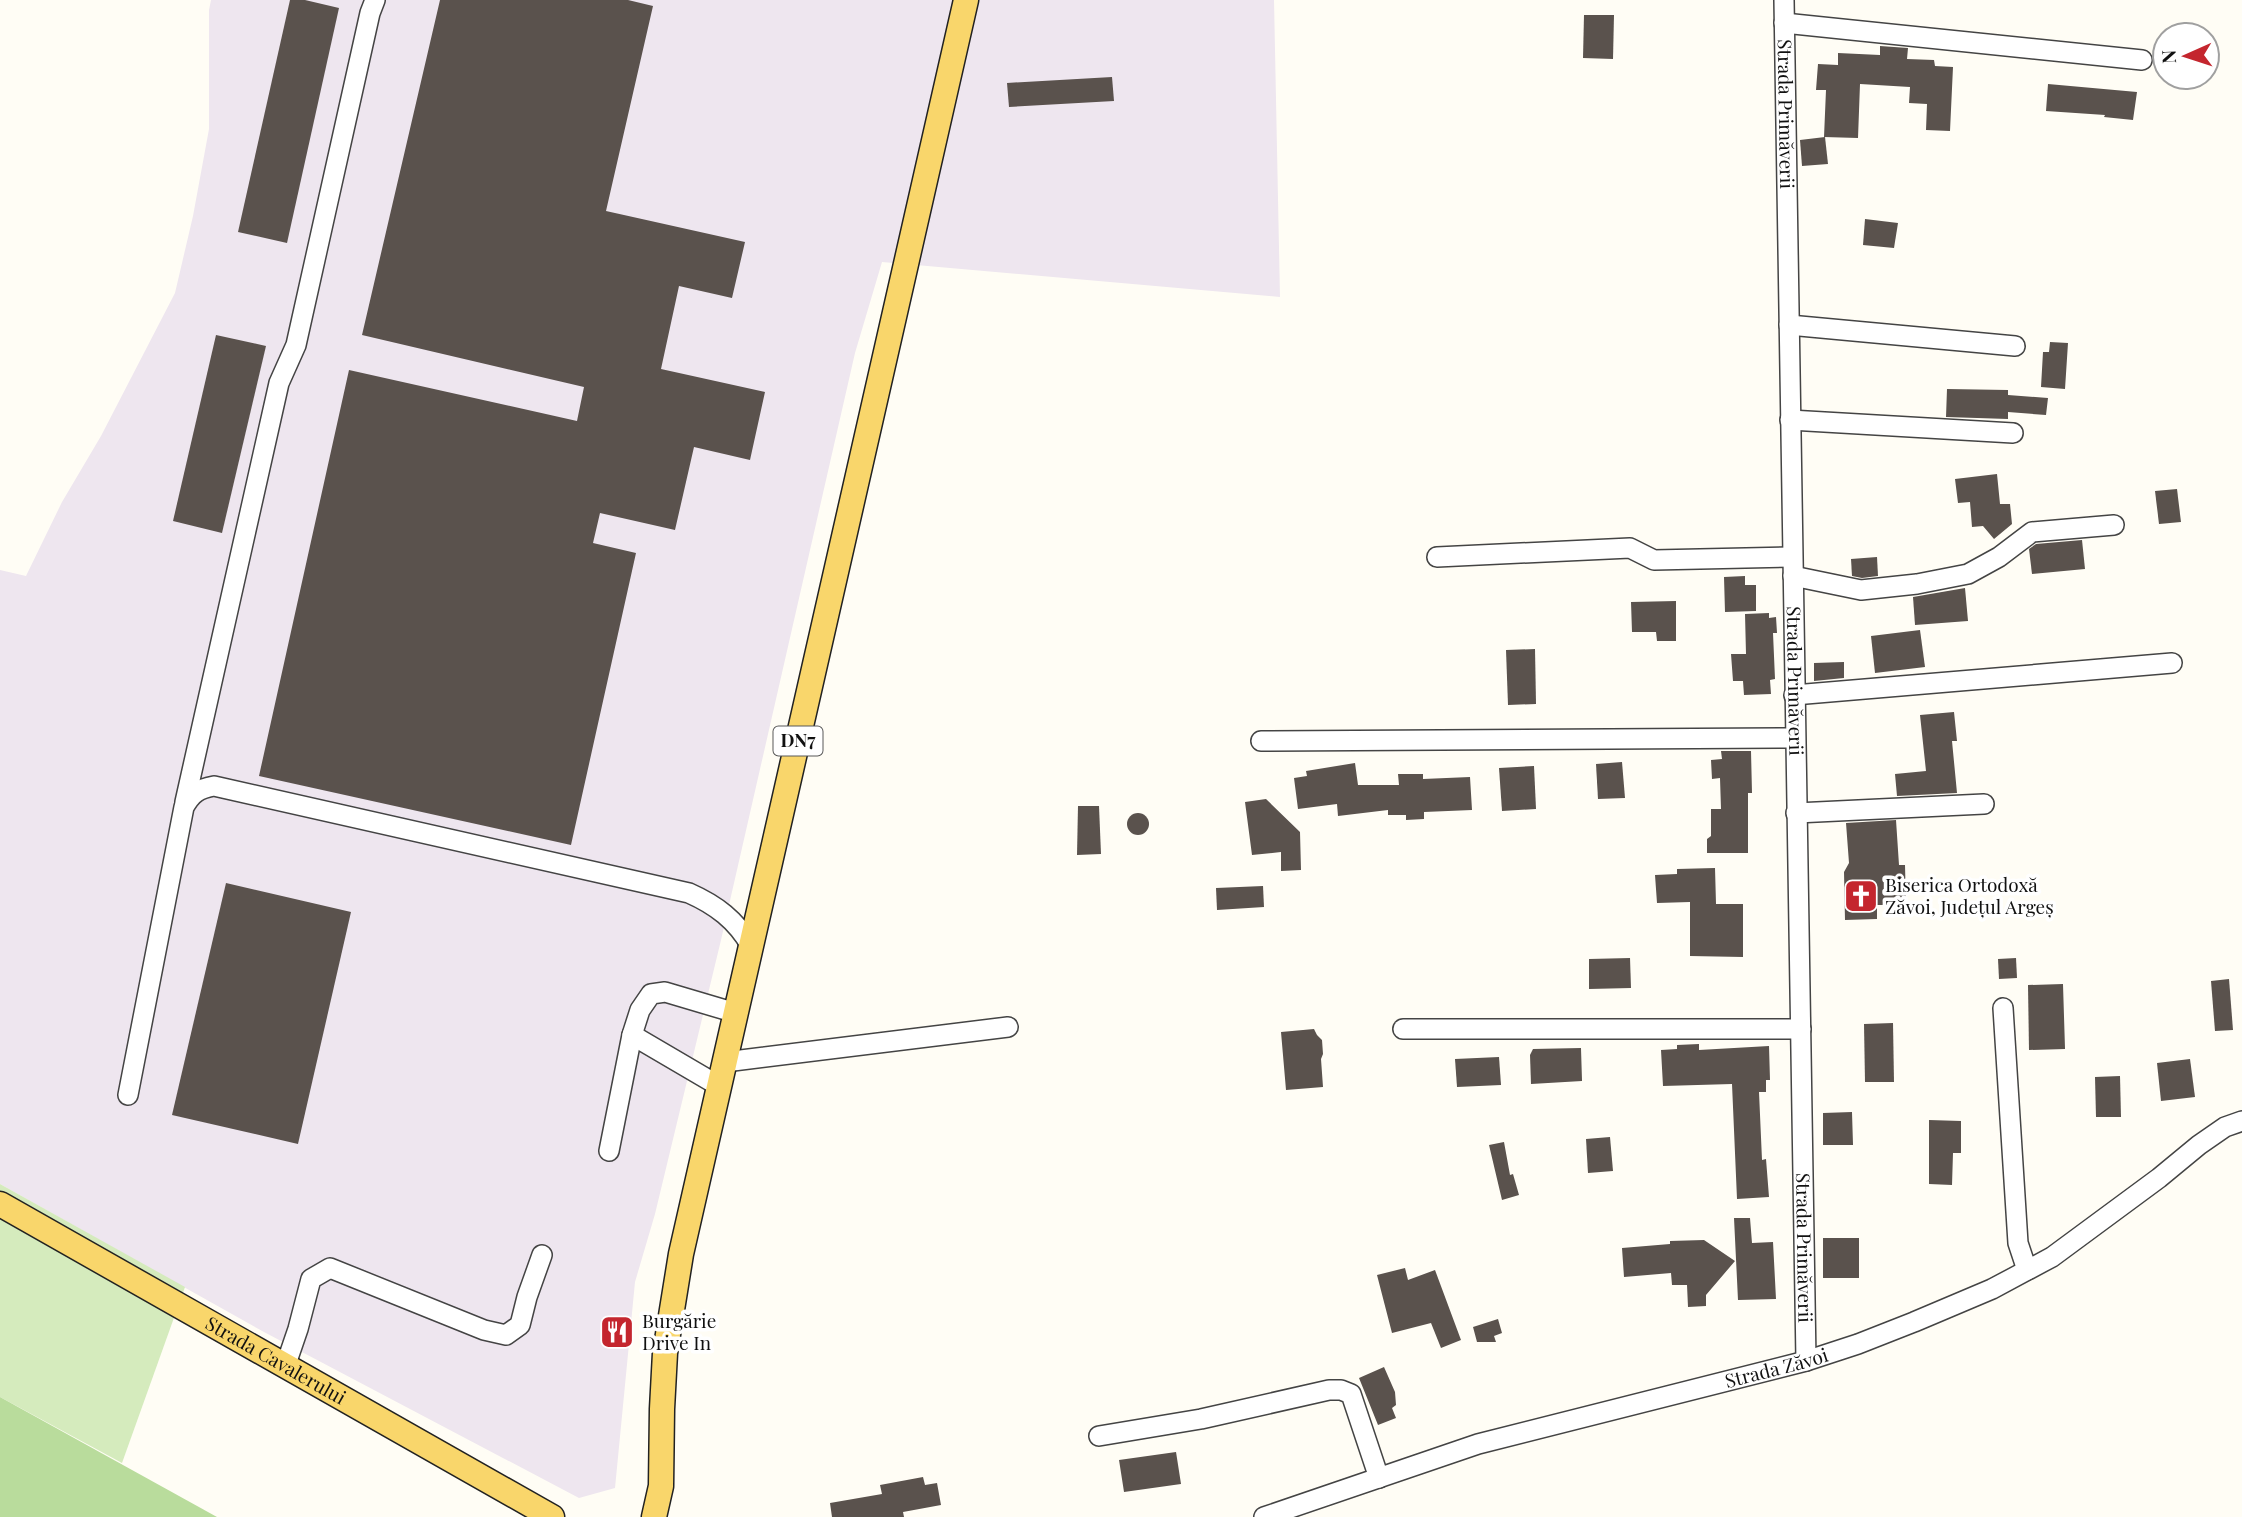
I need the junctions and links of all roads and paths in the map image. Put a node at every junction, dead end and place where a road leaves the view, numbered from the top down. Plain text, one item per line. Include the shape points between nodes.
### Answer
1 (375, 0) edge
2 (966, 0) edge
3 (1784, 0) edge
4 (1784, 23) junction
5 (2143, 60) dead end
6 (1789, 324) junction
7 (2015, 346) dead end
8 (1790, 420) junction
9 (2013, 433) dead end
10 (2114, 525) dead end
11 (1437, 557) dead end
12 (1793, 566) junction
13 (2172, 663) dead end
14 (1794, 695) junction
15 (1795, 738) junction
16 (1261, 741) dead end
17 (195, 758) junction
18 (214, 786) junction
19 (1984, 804) dead end
20 (184, 807) junction
21 (1796, 813) junction
22 (751, 946) junction
23 (2003, 1008) dead end
24 (736, 1013) junction
25 (1008, 1027) dead end
26 (1403, 1029) dead end
27 (1801, 1029) junction
28 (632, 1035) junction
29 (725, 1062) junction
30 (719, 1086) junction
31 (128, 1095) dead end
32 (2242, 1121) edge
33 (609, 1151) dead end
34 (0, 1203) edge
35 (542, 1255) dead end
36 (2027, 1270) junction
37 (1806, 1361) junction
38 (285, 1367) junction
39 (1099, 1436) dead end
40 (1379, 1478) junction
41 (661, 1486) junction
42 (552, 1517) edge
43 (654, 1517) edge
44 (672, 1517) edge
45 (1264, 1517) edge

1 - 17 street via 296,345 279,383
2 - 22 main road, DN7
3 - 4 street, Strada Primăverii
4 - 5 street
4 - 6 street, Strada Primăverii
6 - 7 street
6 - 8 street, Strada Primăverii
8 - 9 street
8 - 12 street, Strada Primăverii
10 - 12 street via 2032,532 1968,574 1917,584 1861,590
11 - 12 street via 1630,548 1654,559
12 - 14 street, Strada Primăverii
13 - 14 street
14 - 15 street, Strada Primăverii
15 - 16 street
15 - 21 street, Strada Primăverii
17 - 18 street via 205,780
17 - 20 street
18 - 20 street via 192,794
18 - 22 street via 689,893 727,916
19 - 21 street
20 - 31 street
21 - 27 street, Strada Primăverii
22 - 24 main road, DN7
23 - 36 street via 2018,1243
24 - 28 street via 665,992 650,994
24 - 29 main road, DN7
25 - 29 street
26 - 27 street
27 - 37 street, Strada Primăverii
28 - 30 street
28 - 33 street
29 - 30 main road, DN7
30 - 41 main road, DN7 via 681,1254 665,1353
32 - 36 street, Strada Zăvoi via 2225,1127 2052,1257
34 - 38 main road, Strada Cavalerului
35 - 38 street via 520,1325 506,1335 330,1268 311,1279
36 - 37 street, Strada Zăvoi via 1914,1322
37 - 40 street, Strada Zăvoi via 1478,1444
38 - 42 main road, Strada Cavalerului
39 - 40 street via 1341,1390 1351,1394
40 - 45 street, Strada Zăvoi
41 - 43 main road, DN7
41 - 44 main road, DN7

